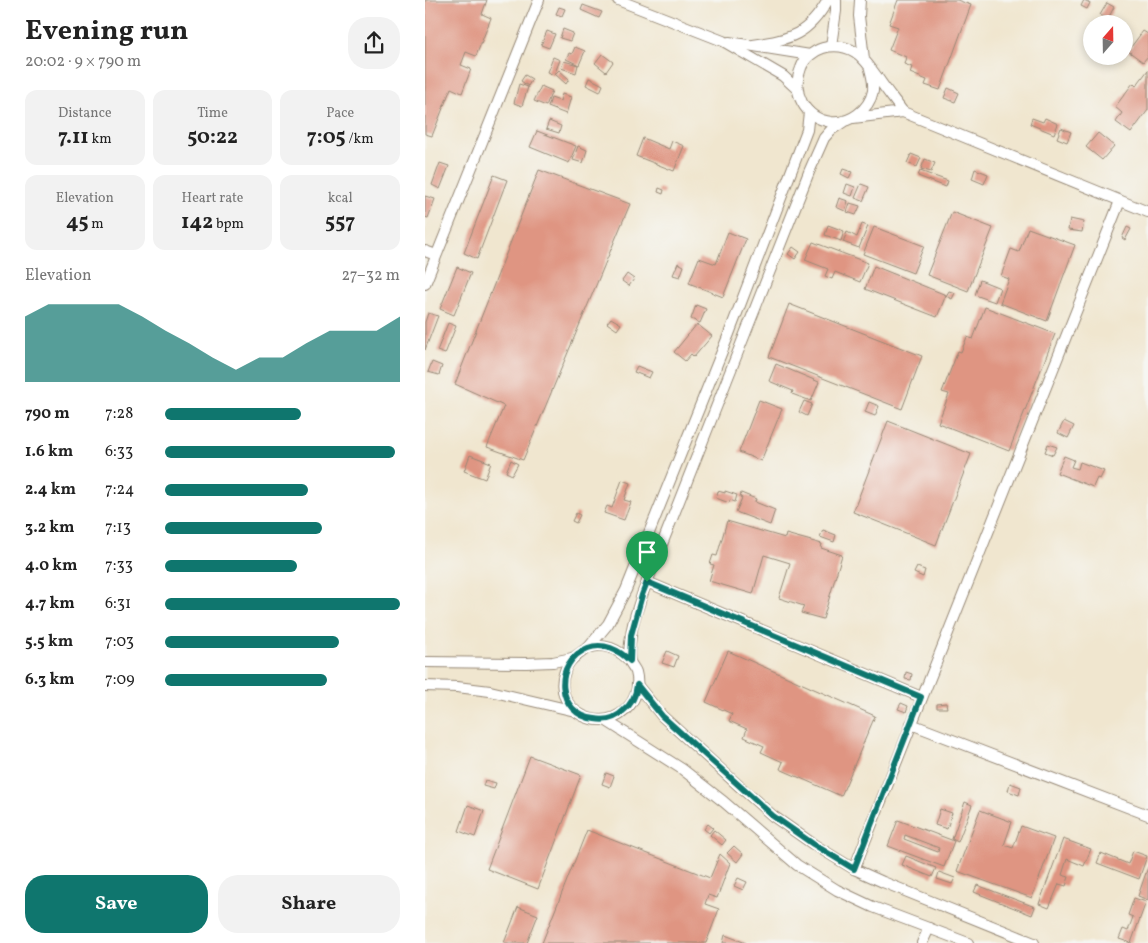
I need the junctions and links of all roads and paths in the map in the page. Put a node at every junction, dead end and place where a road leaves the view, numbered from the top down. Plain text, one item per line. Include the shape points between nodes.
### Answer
1 (539, 0) edge
2 (617, 0) edge
3 (828, 0) edge
4 (836, 0) edge
5 (860, 0) edge
6 (723, 41) junction
7 (753, 45) junction
8 (831, 46) junction
9 (810, 55) junction
10 (864, 59) junction
11 (870, 69) junction
12 (797, 89) junction
13 (809, 112) junction
14 (903, 112) junction
15 (853, 118) junction
16 (843, 122) junction
17 (1120, 200) junction
18 (1148, 212) edge
19 (425, 251) edge
20 (436, 255) junction
21 (425, 284) edge
22 (647, 582) junction
23 (588, 648) junction
24 (572, 658) junction
25 (630, 661) junction
26 (425, 662) edge
27 (637, 685) junction
28 (425, 686) edge
29 (921, 697) junction
30 (575, 710) junction
31 (605, 720) junction
32 (911, 724) junction
33 (1148, 815) edge
34 (854, 869) junction
35 (929, 928) junction
36 (922, 943) edge
37 (968, 943) edge
38 (1034, 943) edge

1 - 20 street
2 - 6 street
3 - 7 street via 809,26 798,33 783,40
4 - 8 street
5 - 10 street
6 - 7 street
6 - 12 street via 783,76
7 - 9 street
8 - 9 street
8 - 10 street via 854,51
9 - 12 street via 797,76
10 - 11 street
11 - 14 street
11 - 15 street via 873,91 863,111
12 - 13 street
13 - 16 street via 819,119
13 - 23 street via 807,130 729,334 626,590 608,624
14 - 15 street
14 - 17 street
15 - 16 street
16 - 22 street via 824,138 809,172
17 - 18 street
17 - 29 street
19 - 20 street
20 - 21 street
22 - 25 street via 631,635
22 - 29 street
23 - 24 street
23 - 25 street via 611,648
24 - 26 street via 535,663
24 - 30 street via 565,669 563,692
25 - 27 street via 636,672
27 - 31 street via 631,705 618,716
27 - 34 street via 662,716 773,816
28 - 30 street via 490,691
29 - 32 street
30 - 31 street via 589,719
31 - 35 street via 682,769 797,865 837,890
32 - 33 street
32 - 34 street
34 - 38 street
35 - 36 street
35 - 37 street

